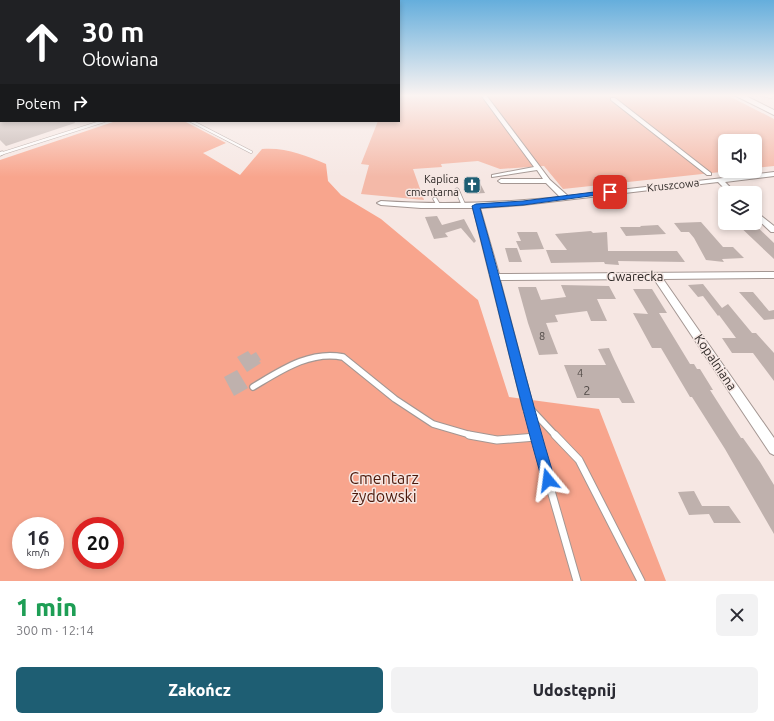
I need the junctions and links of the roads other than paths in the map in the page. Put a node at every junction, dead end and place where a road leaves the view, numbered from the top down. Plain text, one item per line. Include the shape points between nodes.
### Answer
1 (100, 122) edge
2 (193, 122) edge
3 (504, 122) edge
4 (643, 122) edge
5 (251, 152) dead end
6 (0, 154) edge
7 (538, 168) junction
8 (709, 174) dead end
9 (774, 174) edge
10 (494, 176) dead end
11 (719, 180) junction
12 (501, 181) dead end
13 (548, 181) junction
14 (725, 186) edge
15 (457, 190) dead end
16 (565, 197) junction
17 (381, 203) dead end
18 (464, 206) junction
19 (476, 206) junction
20 (762, 219) edge
21 (774, 230) edge
22 (774, 275) edge
23 (657, 276) junction
24 (495, 278) junction
25 (253, 387) dead end
26 (527, 405) junction
27 (536, 437) junction
28 (774, 449) edge
29 (578, 581) edge
30 (641, 581) edge

1 - 6 lane
2 - 5 lane
3 - 7 street
4 - 8 street
7 - 10 street
7 - 13 street
9 - 11 street, Kruszcowa
11 - 14 street
11 - 16 street, Kruszcowa
12 - 13 street
13 - 16 street
15 - 18 lane
16 - 19 street, Kruszcowa
17 - 18 street, Kruszcowa via 437,203
18 - 19 street, Kruszcowa
19 - 24 street
20 - 21 street
22 - 23 street, Gwarecka
23 - 24 street, Gwarecka
23 - 28 street, Kopalniana
24 - 26 street
25 - 27 lane via 302,361 335,354 433,424 464,434 497,440
26 - 27 lane
26 - 30 lane via 579,460
27 - 29 lane

